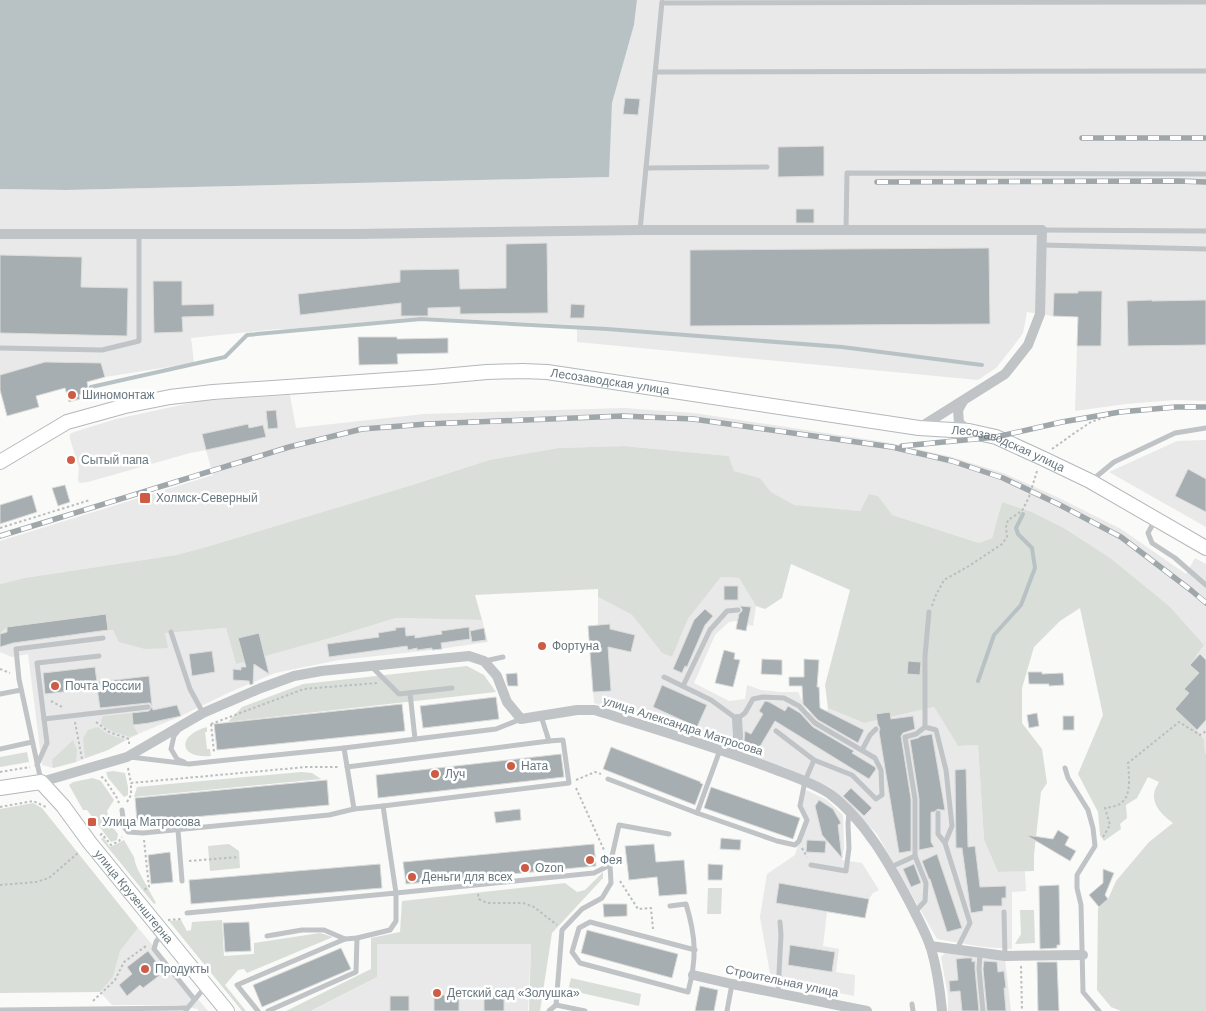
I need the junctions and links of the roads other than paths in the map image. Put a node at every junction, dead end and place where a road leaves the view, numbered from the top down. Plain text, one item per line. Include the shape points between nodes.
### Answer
1 (662, 1) edge
2 (1206, 2) edge
3 (1206, 71) edge
4 (655, 72) junction
5 (767, 167) dead end
6 (646, 168) junction
7 (1206, 174) edge
8 (640, 230) junction
9 (846, 230) junction
10 (1042, 230) junction
11 (1206, 231) edge
12 (0, 234) edge
13 (139, 234) junction
14 (1042, 245) junction
15 (1206, 249) edge
16 (0, 348) edge
17 (963, 401) junction
18 (919, 428) junction
19 (1206, 428) edge
20 (969, 431) junction
21 (0, 462) edge
22 (1090, 481) junction
23 (1155, 518) junction
24 (1206, 548) edge
25 (1206, 585) edge
26 (738, 610) dead end
27 (929, 612) road end
28 (171, 632) dead end
29 (103, 638) dead end
30 (99, 656) dead end
31 (503, 657) dead end
32 (484, 661) junction
33 (371, 666) junction
34 (664, 677) dead end
35 (683, 686) junction
36 (452, 688) dead end
37 (21, 690) junction
38 (410, 693) junction
39 (0, 694) edge
40 (148, 707) dead end
41 (206, 712) junction
42 (542, 716) junction
43 (44, 719) junction
44 (521, 719) junction
45 (737, 719) junction
46 (184, 724) junction
47 (925, 726) junction
48 (876, 729) dead end
49 (776, 731) dead end
50 (415, 739) junction
51 (549, 741) junction
52 (32, 742) junction
53 (344, 748) junction
54 (0, 749) edge
55 (720, 749) junction
56 (862, 750) junction
57 (736, 755) junction
58 (127, 757) junction
59 (814, 760) junction
60 (189, 764) junction
61 (38, 765) junction
62 (347, 768) junction
63 (1065, 768) dead end
64 (606, 777) road end
65 (805, 781) junction
66 (41, 782) junction
67 (0, 788) edge
68 (383, 806) junction
69 (354, 809) junction
70 (122, 810) road end
71 (849, 812) junction
72 (697, 813) junction
73 (938, 814) dead end
74 (178, 830) junction
75 (669, 834) dead end
76 (945, 843) junction
77 (915, 856) junction
78 (610, 865) junction
79 (811, 865) road end
80 (891, 867) junction
81 (182, 881) dead end
82 (396, 893) junction
83 (670, 906) dead end
84 (1004, 912) dead end
85 (187, 913) road end
86 (915, 913) junction
87 (780, 922) dead end
88 (161, 931) junction
89 (267, 936) dead end
90 (357, 938) junction
91 (345, 939) junction
92 (930, 946) junction
93 (957, 949) junction
94 (695, 950) junction
95 (980, 952) junction
96 (1082, 955) junction
97 (1005, 956) junction
98 (693, 975) junction
99 (732, 984) junction
100 (206, 985) junction
101 (778, 994) junction
102 (194, 999) junction
103 (912, 1004) dead end
104 (556, 1005) junction
105 (846, 1009) edge
106 (0, 1010) edge
107 (186, 1010) edge
108 (227, 1011) edge
109 (258, 1011) edge
110 (268, 1011) edge
111 (549, 1011) edge
112 (585, 1011) edge
113 (727, 1011) edge
114 (867, 1011) edge
115 (913, 1011) edge
116 (942, 1011) edge
117 (983, 1011) edge
118 (1099, 1011) edge

1 - 2 lane
1 - 4 lane
3 - 4 lane
4 - 6 lane
5 - 6 lane
6 - 8 lane
7 - 9 lane via 847,173
8 - 9 street
8 - 13 street
9 - 10 street
10 - 11 lane
10 - 14 street
12 - 13 street
13 - 16 lane via 139,340 102,350
14 - 15 lane
14 - 17 street via 1040,314 1028,345 1005,374
17 - 18 street
17 - 20 street via 958,410 959,423
18 - 20 main road, Лесозаводская улица
18 - 21 main road, Лесозаводская улица via 547,372 487,372 170,397 67,422
19 - 22 lane via 1175,433 1114,462
20 - 22 main road, Лесозаводская улица via 996,437
22 - 23 main road, Лесозаводская улица
23 - 24 main road, Лесозаводская улица
23 - 25 lane via 1148,533 1152,543
26 - 35 lane via 728,611 710,630
27 - 47 lane
28 - 41 lane via 190,689
29 - 37 lane via 16,649
30 - 43 lane via 37,664
31 - 32 lane
32 - 33 street via 470,656
32 - 44 street via 496,676 507,702
33 - 38 lane via 399,694
33 - 41 street via 294,676
34 - 35 lane
35 - 45 lane via 711,700
36 - 38 lane
37 - 39 lane
37 - 52 lane
38 - 50 lane
40 - 43 lane
41 - 46 street
42 - 44 street, улица Александра Матросова
42 - 51 lane
42 - 55 street, улица Александра Матросова via 595,710
43 - 61 lane via 48,743
44 - 50 lane via 496,729
45 - 56 lane via 753,699 784,698 799,706 815,723
45 - 57 street
46 - 58 street
46 - 60 lane via 174,736 171,749 178,760
47 - 76 lane via 936,730 946,770 952,826
47 - 77 lane via 916,734 905,736 915,799
48 - 56 lane
49 - 59 lane
50 - 53 lane
51 - 62 lane
51 - 68 lane via 563,740 569,782
52 - 54 lane
52 - 61 lane
53 - 60 lane
53 - 62 lane
55 - 57 street, улица Александра Матросова
55 - 72 lane
56 - 59 lane via 875,758 881,770 882,795 876,799 852,776
57 - 65 street, улица Александра Матросова
58 - 60 lane
58 - 66 street
59 - 65 lane
61 - 66 lane
62 - 69 lane
63 - 96 lane via 1088,810 1095,846 1077,875
64 - 72 lane
65 - 71 street, улица Александра Матросова via 829,794
65 - 72 lane via 800,806 807,820 795,845
66 - 67 main road
66 - 88 main road, улица Крузенштерна
68 - 69 lane
68 - 82 lane
69 - 74 lane via 329,815
70 - 74 lane via 124,827 128,832
71 - 79 lane via 846,871
71 - 80 street, улица Александра Матросова
73 - 76 lane via 938,834
74 - 81 lane
75 - 78 lane via 619,825
76 - 93 lane via 970,923
77 - 80 lane
77 - 86 lane via 926,883 925,901
78 - 82 lane via 594,873
78 - 104 lane via 611,884 602,898 582,909 562,930
80 - 86 street, улица Александра Матросова
82 - 85 lane
82 - 90 lane via 396,921 390,930
83 - 94 lane via 686,904
84 - 97 lane
86 - 92 street, улица Александра Матросова
87 - 101 lane
88 - 100 main road, улица Крузенштерна
88 - 102 lane via 154,949
89 - 91 lane via 324,930
90 - 91 lane
90 - 110 lane via 356,972
91 - 109 lane via 237,985
92 - 93 street
92 - 116 street, улица Александра Матросова via 940,985
93 - 95 street
94 - 98 lane
94 - 98 lane via 590,922 579,928 572,952 580,963 688,992
95 - 97 street
95 - 117 lane
96 - 97 street
96 - 118 lane via 1083,992
98 - 99 street, Строительная улица
99 - 101 street, Строительная улица
99 - 113 lane
100 - 102 lane
100 - 108 main road, улица Крузенштерна
101 - 105 street, Строительная улица
102 - 107 lane
103 - 115 lane
104 - 111 lane
104 - 112 lane
105 - 114 street, Строительная улица
106 - 107 lane

